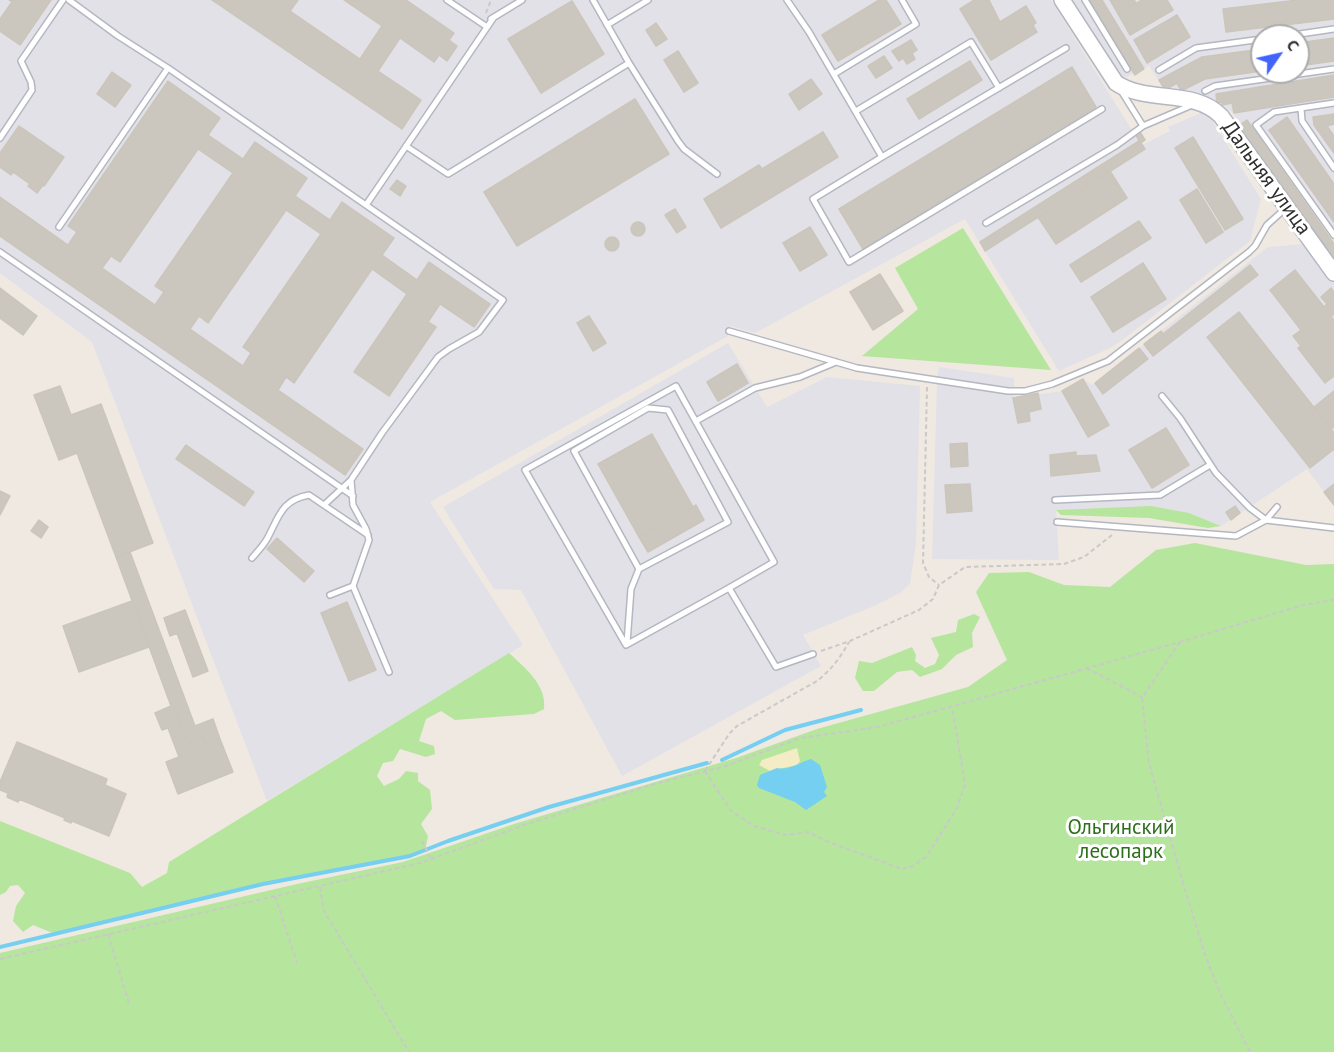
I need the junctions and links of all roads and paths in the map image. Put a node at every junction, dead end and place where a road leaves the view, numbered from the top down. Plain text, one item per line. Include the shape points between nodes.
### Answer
1 (63, 0) edge
2 (69, 0) edge
3 (447, 0) edge
4 (522, 0) edge
5 (593, 0) edge
6 (648, 0) edge
7 (786, 0) edge
8 (902, 0) edge
9 (1062, 0) edge
10 (1085, 0) edge
11 (607, 25) junction
12 (484, 26) junction
13 (1334, 29) edge
14 (1310, 32) edge
15 (1250, 41) edge
16 (1066, 48) dead end
17 (629, 63) junction
18 (168, 68) junction
19 (1127, 69) dead end
20 (1334, 69) edge
21 (1159, 70) dead end
22 (834, 75) junction
23 (1116, 83) junction
24 (999, 88) junction
25 (1202, 96) junction
26 (1334, 104) edge
27 (1301, 108) junction
28 (1102, 109) dead end
29 (856, 111) junction
30 (1143, 126) junction
31 (0, 138) edge
32 (406, 146) junction
33 (882, 157) junction
34 (1334, 168) edge
35 (717, 174) dead end
36 (366, 205) junction
37 (1287, 207) junction
38 (986, 223) dead end
39 (59, 226) dead end
40 (1334, 235) edge
41 (0, 252) edge
42 (1334, 273) edge
43 (729, 331) dead end
44 (836, 362) junction
45 (927, 378) junction
46 (1162, 396) dead end
47 (696, 421) junction
48 (1210, 465) junction
49 (351, 480) junction
50 (342, 489) junction
51 (352, 496) junction
52 (1055, 500) dead end
53 (324, 505) junction
54 (1277, 507) dead end
55 (1266, 520) junction
56 (1057, 522) dead end
57 (1124, 526) junction
58 (1334, 528) edge
59 (368, 535) junction
60 (252, 558) dead end
61 (639, 569) junction
62 (939, 585) junction
63 (353, 586) junction
64 (729, 588) junction
65 (330, 595) dead end
66 (1334, 600) edge
67 (849, 641) junction
68 (1180, 642) junction
69 (626, 645) junction
70 (815, 653) joint
71 (1086, 668) junction
72 (388, 672) dead end
73 (1142, 698) junction
74 (952, 706) junction
75 (705, 771) junction
76 (422, 841) dead end
77 (431, 859) junction
78 (319, 886) junction
79 (275, 896) junction
80 (108, 934) junction
81 (0, 959) edge
82 (297, 963) dead end
83 (129, 1003) dead end
84 (409, 1052) edge
85 (1250, 1052) edge

1 - 31 lane via 21,61 32,90
2 - 18 lane
3 - 12 lane
4 - 12 lane
5 - 11 lane
6 - 11 lane
7 - 22 lane
8 - 22 lane via 916,24
9 - 23 street
10 - 19 lane
11 - 17 lane
12 - 32 lane
13 - 14 lane
15 - 21 lane via 1196,48
16 - 24 lane
17 - 32 lane via 448,174
17 - 35 lane via 684,149
18 - 36 lane
18 - 39 lane
20 - 25 lane via 1215,86
22 - 29 lane
23 - 25 street, Дальняя улица via 1147,94
23 - 30 lane
24 - 29 lane via 970,42
24 - 33 lane
25 - 30 lane
25 - 37 street, Дальняя улица
26 - 27 lane
27 - 34 lane via 1302,121
27 - 40 lane via 1274,112 1256,124
28 - 33 lane via 849,262 813,199
29 - 33 lane
30 - 38 lane
32 - 36 lane
36 - 49 lane via 503,300 479,332 449,348 433,363
37 - 42 street, Дальняя улица
37 - 45 lane via 1267,225 1249,252 1101,365 1025,391
41 - 50 lane
43 - 44 lane
44 - 45 lane
44 - 47 lane via 800,377 755,388
45 - 62 path via 923,563 929,577
46 - 48 lane
47 - 64 lane via 774,562
47 - 69 lane via 676,386 525,470
48 - 52 lane via 1160,495
48 - 55 lane
49 - 50 lane
49 - 51 lane
50 - 51 lane
50 - 53 lane
51 - 59 lane
53 - 59 lane
53 - 60 lane via 309,495 298,497 276,517
54 - 55 lane
55 - 57 lane via 1236,536
55 - 58 lane
56 - 57 lane
57 - 62 path via 1084,557 1064,564 965,567
59 - 63 lane
61 - 61 lane via 728,522 668,410 648,408 574,452
61 - 69 lane via 631,589
62 - 67 path via 933,599 919,610
63 - 65 lane
63 - 72 lane
64 - 69 lane
64 - 70 lane via 776,668
66 - 68 path via 1303,605
67 - 70 path
67 - 75 path via 828,673 737,726
68 - 71 path
68 - 73 path
71 - 73 path
71 - 74 path
73 - 85 path via 1149,763 1205,955
74 - 75 path via 878,727 800,738
74 - 75 path via 965,784 957,808 926,857 902,869 809,832 785,835 754,826 731,811
75 - 77 path via 546,818
76 - 77 path
77 - 78 path
78 - 79 path
78 - 84 path via 324,911
79 - 80 path
79 - 82 path
80 - 81 path
80 - 83 path

